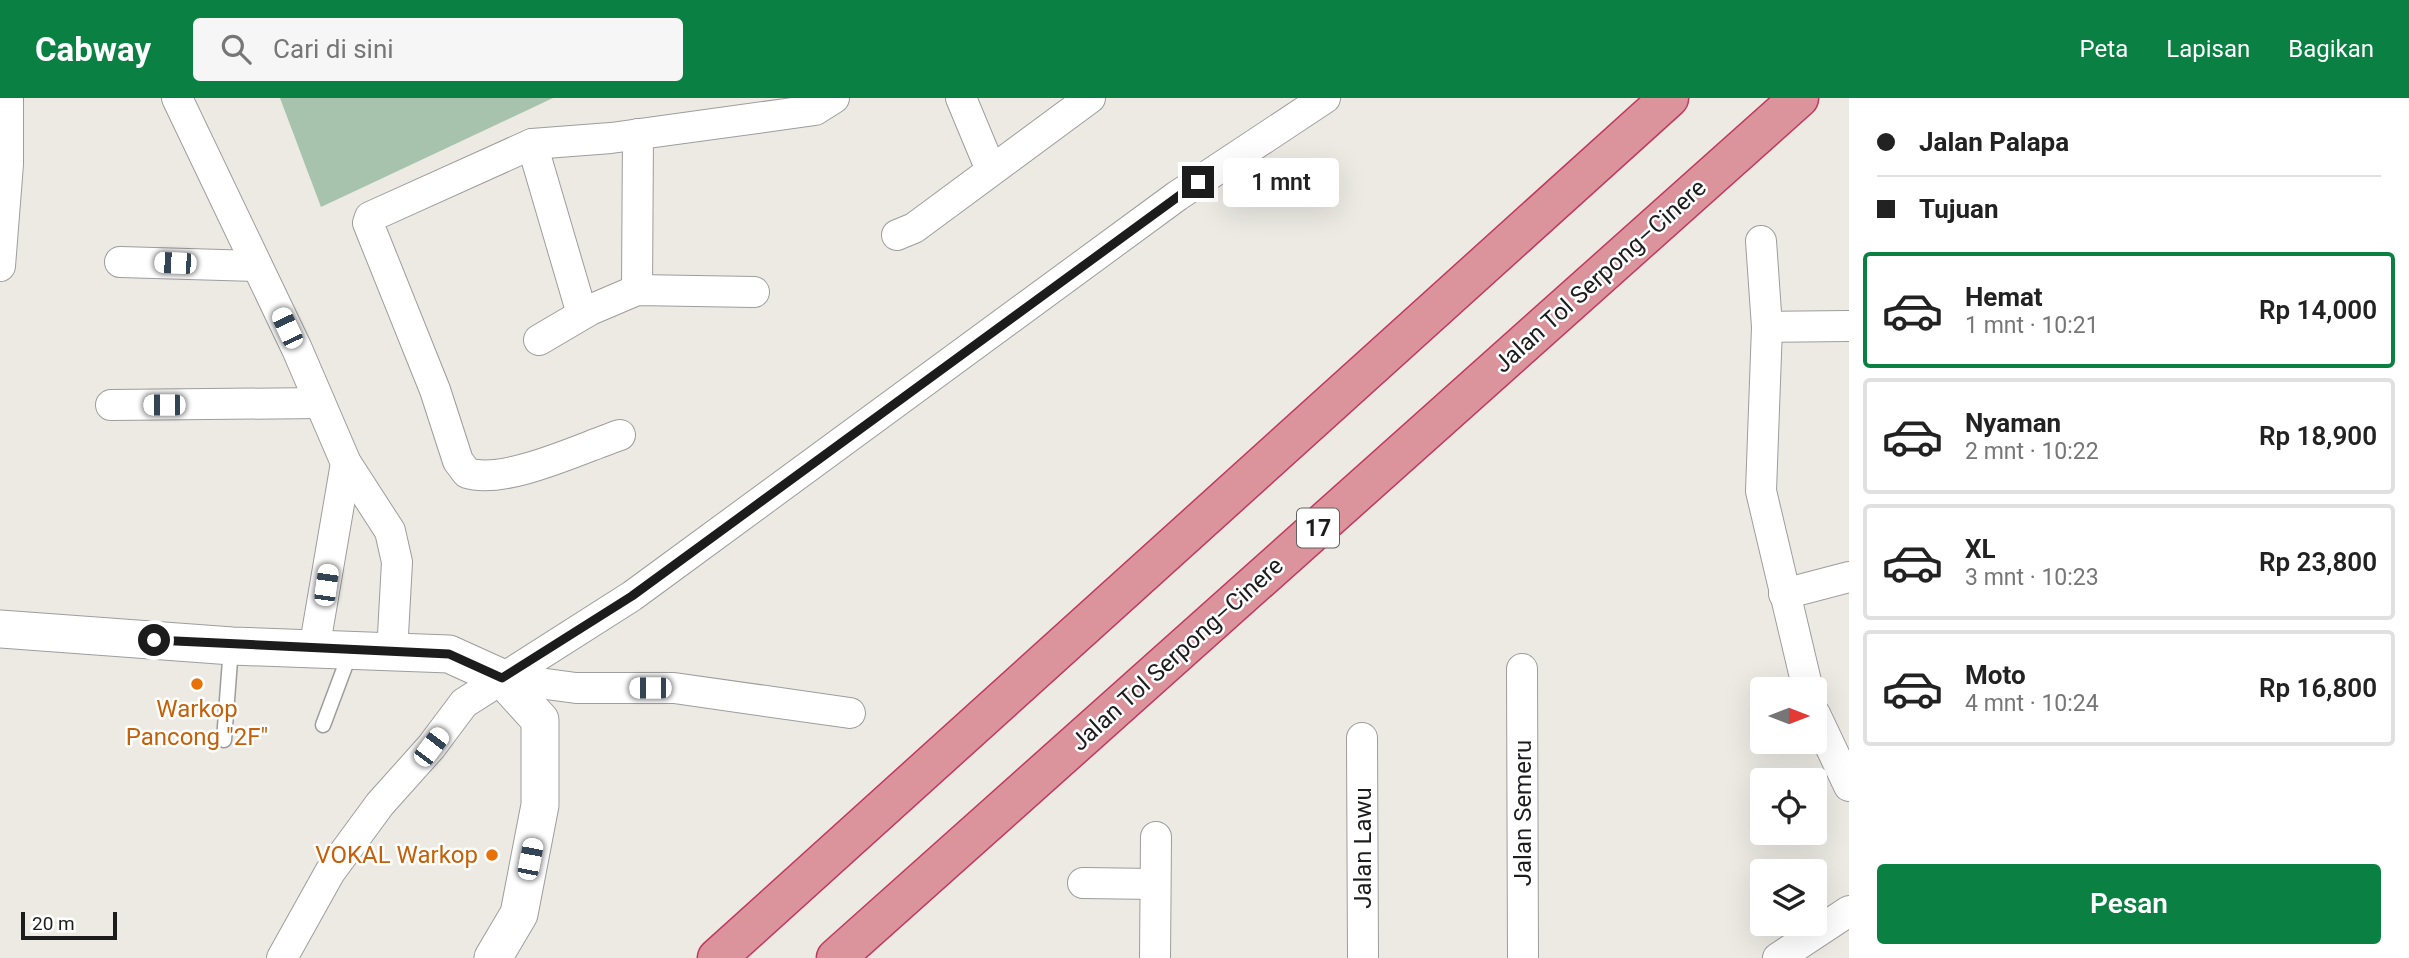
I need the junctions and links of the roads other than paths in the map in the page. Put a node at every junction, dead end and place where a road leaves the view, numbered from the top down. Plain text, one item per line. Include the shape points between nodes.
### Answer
1 (8, 98) edge
2 (177, 98) edge
3 (961, 98) edge
4 (1090, 98) edge
5 (1325, 98) edge
6 (1669, 98) edge
7 (1799, 98) edge
8 (821, 102) edge
9 (638, 134) junction
10 (532, 144) junction
11 (4, 163) edge
12 (991, 170) junction
13 (897, 236) dead end
14 (1761, 241) dead end
15 (120, 261) dead end
16 (0, 266) edge
17 (257, 266) junction
18 (637, 290) junction
19 (754, 292) dead end
20 (582, 314) junction
21 (1849, 326) edge
22 (1767, 327) junction
23 (539, 340) dead end
24 (320, 403) junction
25 (111, 405) dead end
26 (620, 435) dead end
27 (346, 463) junction
28 (376, 511) junction
29 (336, 515) junction
30 (1849, 577) edge
31 (1784, 594) junction
32 (0, 629) edge
33 (232, 646) junction
34 (314, 650) junction
35 (351, 652) junction
36 (392, 653) junction
37 (1522, 669) dead end
38 (1805, 677) edge
39 (502, 678) junction
40 (850, 713) dead end
41 (323, 725) dead end
42 (1362, 738) dead end
43 (1827, 739) edge
44 (224, 740) dead end
45 (1849, 786) edge
46 (1156, 837) dead end
47 (1083, 883) dead end
48 (1155, 884) junction
49 (1849, 911) edge
50 (282, 958) edge
51 (493, 958) edge
52 (717, 958) edge
53 (836, 958) edge
54 (1154, 958) edge
55 (1363, 958) edge
56 (1523, 958) edge
57 (1777, 958) edge

1 - 11 street
2 - 17 street
3 - 12 street
4 - 12 street
5 - 39 street via 1177,196 632,596
6 - 52 highway
7 - 53 highway, Jalan Tol Serpong–Cinere / 17
8 - 9 street
9 - 10 street
9 - 18 street
10 - 20 street
10 - 26 street via 374,213 368,223 435,390 458,461 467,473 491,476 528,467
11 - 16 street
12 - 13 street
14 - 22 street
15 - 17 street
17 - 24 street
18 - 19 street
18 - 20 street
20 - 23 street
21 - 22 street
22 - 31 street via 1761,491
24 - 25 street
24 - 27 street
27 - 28 street
27 - 29 street
28 - 29 street
28 - 36 street via 395,546
29 - 34 street
30 - 31 street
31 - 38 street
32 - 33 street
33 - 34 street
33 - 44 lane
34 - 35 street
35 - 36 street
35 - 41 lane
36 - 39 street via 449,654
37 - 56 street, Jalan Semeru
39 - 40 street via 576,688 674,688
39 - 50 street via 464,703 380,804 330,872
39 - 51 street via 540,720 540,805 519,914
42 - 55 street, Jalan Lawu
43 - 45 street
46 - 48 street
47 - 48 street
48 - 54 street
49 - 57 street

